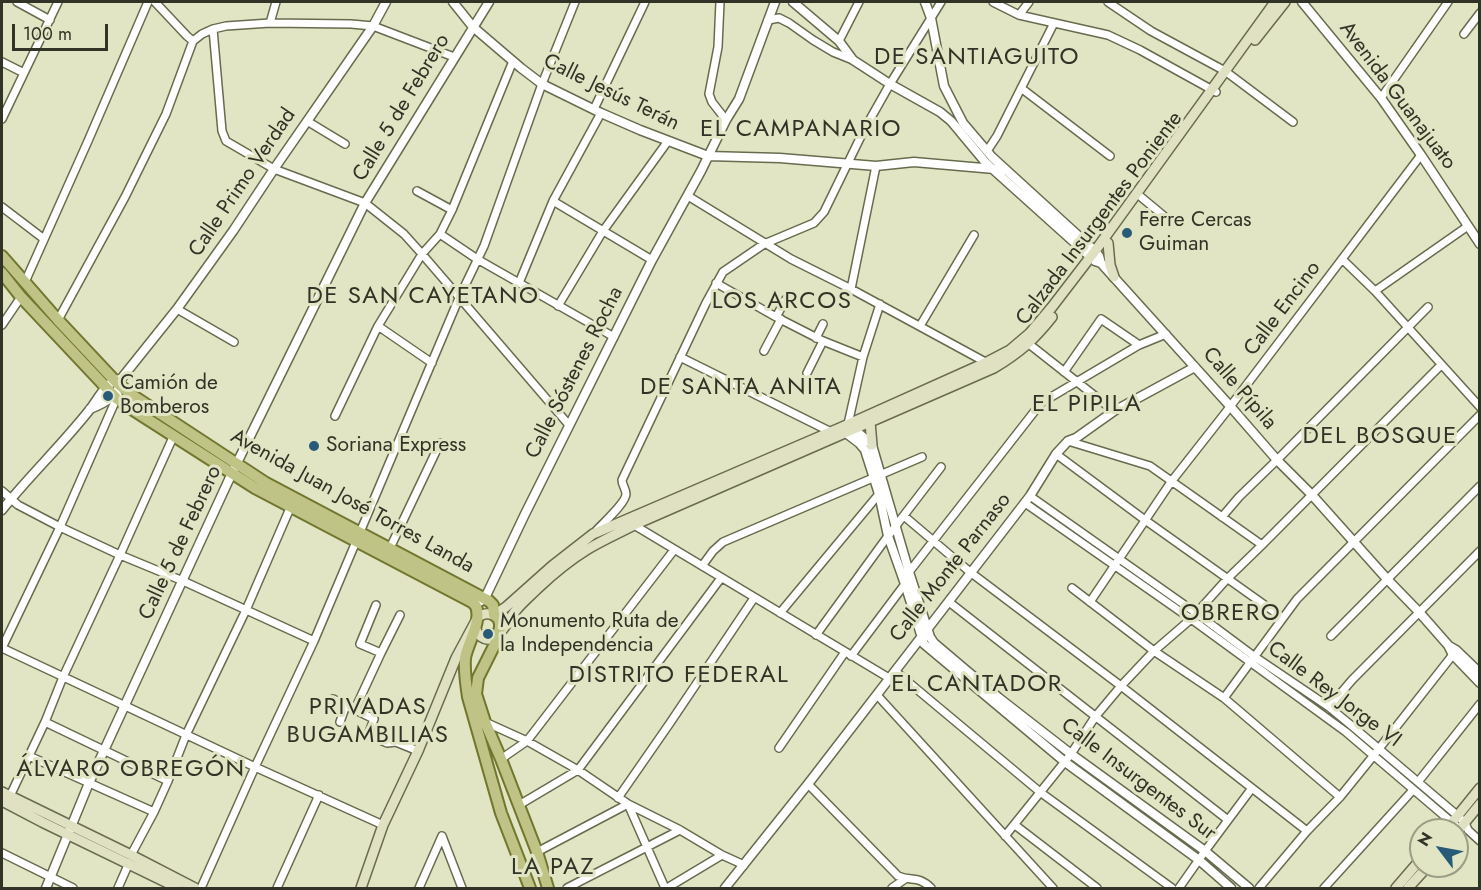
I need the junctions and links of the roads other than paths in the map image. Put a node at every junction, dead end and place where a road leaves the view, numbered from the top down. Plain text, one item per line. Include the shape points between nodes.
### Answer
1 (17, 2) edge
2 (58, 2) edge
3 (148, 2) edge
4 (155, 2) edge
5 (276, 2) edge
6 (386, 2) edge
7 (453, 2) edge
8 (489, 2) edge
9 (575, 2) edge
10 (645, 2) edge
11 (720, 2) edge
12 (775, 2) edge
13 (793, 2) edge
14 (859, 2) edge
15 (925, 2) edge
16 (936, 2) edge
17 (941, 2) edge
18 (993, 2) edge
19 (1029, 2) edge
20 (1108, 2) edge
21 (1275, 2) edge
22 (1285, 2) edge
23 (1302, 2) edge
24 (1448, 2) edge
25 (1479, 13) edge
26 (1019, 15) junction
27 (931, 18) junction
28 (50, 20) junction
29 (768, 20) junction
30 (270, 23) junction
31 (1054, 23) junction
32 (374, 26) junction
33 (473, 27) junction
34 (213, 29) junction
35 (1464, 34) dead end
36 (193, 41) junction
37 (839, 41) junction
38 (454, 57) junction
39 (853, 60) junction
40 (513, 61) junction
41 (2, 62) edge
42 (1227, 72) junction
43 (24, 73) junction
44 (542, 84) junction
45 (890, 84) junction
46 (1021, 88) junction
47 (1214, 91) junction
48 (1382, 98) junction
49 (951, 99) junction
50 (598, 111) junction
51 (940, 112) junction
52 (2, 119) edge
53 (726, 120) junction
54 (307, 121) junction
55 (1293, 122) dead end
56 (668, 141) junction
57 (345, 144) dead end
58 (987, 151) junction
59 (1421, 155) junction
60 (708, 156) junction
61 (1110, 156) dead end
62 (848, 164) junction
63 (876, 166) junction
64 (274, 169) junction
65 (994, 170) junction
66 (1006, 170) junction
67 (417, 191) dead end
68 (688, 196) junction
69 (1141, 197) junction
70 (553, 201) junction
71 (365, 203) junction
72 (2, 207) edge
73 (452, 210) junction
74 (1171, 222) dead end
75 (1118, 225) junction
76 (1468, 226) junction
77 (603, 231) junction
78 (440, 234) junction
79 (974, 235) dead end
80 (44, 239) junction
81 (1108, 243) junction
82 (764, 244) junction
83 (1479, 244) edge
84 (422, 254) junction
85 (2, 256) edge
86 (1096, 257) junction
87 (477, 259) junction
88 (1342, 259) junction
89 (652, 260) junction
90 (2, 273) edge
91 (1114, 277) junction
92 (25, 282) junction
93 (519, 283) junction
94 (717, 283) junction
95 (851, 289) junction
96 (1375, 291) junction
97 (21, 297) junction
98 (459, 298) junction
99 (786, 299) dead end
100 (880, 304) junction
101 (558, 306) junction
102 (1428, 307) dead end
103 (1055, 308) junction
104 (177, 309) junction
105 (778, 318) junction
106 (58, 320) junction
107 (823, 324) dead end
108 (2, 325) edge
109 (378, 326) junction
110 (920, 326) junction
111 (1408, 326) junction
112 (1166, 334) junction
113 (614, 337) junction
114 (820, 340) junction
115 (234, 342) dead end
116 (1029, 344) junction
117 (1139, 345) junction
118 (764, 351) dead end
119 (680, 357) junction
120 (863, 357) junction
121 (432, 363) junction
122 (990, 365) junction
123 (1441, 365) junction
124 (1195, 367) junction
125 (1064, 372) junction
126 (807, 373) dead end
127 (1076, 382) junction
128 (116, 388) junction
129 (1230, 406) junction
130 (1479, 407) edge
131 (1114, 411) junction
132 (1479, 415) edge
133 (336, 416) dead end
134 (870, 422) junction
135 (569, 425) junction
136 (844, 429) junction
137 (174, 435) junction
138 (1068, 441) junction
139 (440, 443) dead end
140 (872, 445) junction
141 (1056, 454) junction
142 (922, 457) dead end
143 (1277, 460) junction
144 (941, 467) dead end
145 (234, 468) junction
146 (877, 476) junction
147 (1171, 482) junction
148 (1479, 486) edge
149 (2, 491) edge
150 (879, 494) junction
151 (1312, 495) junction
152 (11, 499) junction
153 (1028, 499) junction
154 (291, 506) junction
155 (2, 510) edge
156 (904, 516) junction
157 (1222, 517) junction
158 (1145, 520) junction
159 (634, 525) junction
160 (896, 526) junction
161 (60, 527) junction
162 (593, 534) junction
163 (888, 536) junction
164 (359, 537) junction
165 (933, 540) junction
166 (1354, 541) junction
167 (1262, 545) junction
168 (390, 548) junction
169 (674, 550) junction
170 (1479, 551) edge
171 (120, 555) junction
172 (1117, 562) junction
173 (560, 564) junction
174 (702, 566) junction
175 (909, 572) junction
176 (970, 572) junction
177 (721, 578) junction
178 (1227, 579) junction
179 (1387, 579) junction
180 (183, 581) junction
181 (905, 584) junction
182 (1072, 588) dead end
183 (754, 598) junction
184 (481, 602) junction
185 (949, 602) junction
186 (1090, 602) junction
187 (376, 605) dead end
188 (246, 610) junction
189 (1419, 612) junction
190 (780, 613) junction
191 (400, 615) dead end
192 (495, 615) junction
193 (1194, 616) junction
194 (1283, 618) junction
195 (475, 625) junction
196 (927, 630) junction
197 (499, 633) junction
198 (816, 635) junction
199 (1330, 636) dead end
200 (921, 638) junction
201 (314, 641) junction
202 (2, 648) edge
203 (1154, 651) junction
204 (381, 653) junction
205 (1455, 653) junction
206 (848, 654) junction
207 (1253, 660) junction
208 (1479, 674) edge
209 (892, 675) junction
210 (63, 677) junction
211 (1479, 683) edge
212 (1121, 686) junction
213 (877, 695) junction
214 (1224, 698) junction
215 (333, 699) dead end
216 (1479, 704) edge
217 (346, 705) junction
218 (125, 707) junction
219 (1329, 707) junction
220 (355, 709) junction
221 (1095, 717) junction
222 (45, 722) junction
223 (340, 722) dead end
224 (485, 722) junction
225 (186, 735) junction
226 (527, 741) junction
227 (779, 748) dead end
228 (105, 750) junction
229 (418, 751) junction
230 (1377, 752) junction
231 (29, 756) junction
232 (1068, 758) junction
233 (501, 759) junction
234 (255, 767) junction
235 (578, 770) junction
236 (168, 781) junction
237 (1418, 782) junction
238 (89, 783) junction
239 (808, 784) junction
240 (1252, 788) junction
241 (1479, 788) edge
242 (1413, 790) junction
243 (1040, 792) junction
244 (319, 795) junction
245 (4, 796) edge
246 (1340, 797) junction
247 (618, 798) junction
248 (628, 804) junction
249 (1479, 804) edge
250 (519, 805) junction
251 (154, 812) junction
252 (1448, 818) edge
253 (1451, 818) edge
254 (1462, 818) edge
255 (1466, 818) edge
256 (1228, 820) junction
257 (383, 825) junction
258 (1015, 825) junction
259 (69, 830) junction
260 (680, 830) junction
261 (1307, 831) junction
262 (1005, 836) junction
263 (647, 848) junction
264 (1205, 851) junction
265 (537, 852) junction
266 (2, 853) edge
267 (722, 855) junction
268 (130, 859) junction
269 (1199, 860) junction
270 (744, 865) junction
271 (1409, 873) edge
272 (50, 876) junction
273 (905, 879) junction
274 (46, 888) edge
275 (73, 888) edge
276 (118, 888) edge
277 (178, 888) edge
278 (195, 888) edge
279 (201, 888) edge
280 (277, 888) edge
281 (361, 888) edge
282 (418, 888) edge
283 (462, 888) edge
284 (530, 888) edge
285 (548, 888) edge
286 (567, 888) edge
287 (666, 888) edge
288 (725, 888) edge
289 (892, 888) edge
290 (931, 888) edge
291 (1053, 888) edge
292 (1097, 888) edge
293 (1172, 888) edge
294 (1179, 888) edge
295 (1231, 888) edge
296 (1249, 888) edge
297 (1259, 888) edge
298 (1324, 888) edge
299 (1396, 888) edge

1 - 28 street
2 - 28 street
3 - 80 street
4 - 36 street
5 - 30 street
6 - 32 street, Calle Primo Verdad
7 - 33 street, Calle Jesús Terán
8 - 33 street, Calle 5 de Febrero
9 - 44 street
10 - 50 street
11 - 53 street via 718,47 709,94
12 - 29 street, Calle Sóstenes Rocha
13 - 37 street
14 - 37 street
15 - 16 street
15 - 27 street, Calle Pípila
17 - 27 street
18 - 26 street
19 - 26 street
20 - 42 street via 1151,31
21 - 42 main road, Calzada Insurgentes Poniente
22 - 42 main road, Calzada Insurgentes Poniente
23 - 48 street, Avenida Guanajuato
24 - 48 street
25 - 35 street
26 - 31 street
27 - 45 street
27 - 49 street, Calle Pípila via 944,86
28 - 43 street
29 - 39 street via 779,18
29 - 53 street, Calle Sóstenes Rocha via 739,99
30 - 32 street
30 - 34 street
31 - 46 street
31 - 47 street via 1108,35
32 - 38 street
32 - 54 street, Calle Primo Verdad
33 - 38 street, Calle 5 de Febrero
33 - 40 street, Calle Jesús Terán
34 - 36 street
34 - 64 street via 226,141
36 - 106 street via 166,114
37 - 39 street
38 - 71 street, Calle 5 de Febrero
39 - 45 street, Calle Pípila
40 - 44 street, Calle Jesús Terán
40 - 73 street
41 - 43 street
42 - 47 main road, Calzada Insurgentes Poniente
42 - 55 street
43 - 52 street
44 - 50 street, Calle Jesús Terán
44 - 87 street
45 - 51 street, Calle Pípila
45 - 62 street
46 - 58 street
46 - 61 street
47 - 69 main road, Calzada Insurgentes Poniente
47 - 75 main road, Calzada Insurgentes Poniente
48 - 59 street, Avenida Guanajuato
49 - 51 street via 947,110
49 - 58 street, Calle Pípila via 963,123
50 - 56 street, Calle Jesús Terán
50 - 70 street
51 - 65 street, Calle Pípila
53 - 60 street, Calle Sóstenes Rocha
54 - 57 street
54 - 64 street, Calle Primo Verdad
56 - 60 street, Calle Jesús Terán
56 - 77 street
58 - 66 street, Calle Pípila
59 - 76 street, Avenida Guanajuato
59 - 88 street, Calle Encino
60 - 62 street, Calle Jesús Terán
60 - 68 street, Calle Sóstenes Rocha
62 - 63 street, Calle Jesús Terán
62 - 82 street via 824,212 814,223
63 - 65 street, Calle Jesús Terán via 914,162
63 - 95 street
64 - 71 street
64 - 104 street, Calle Primo Verdad
65 - 66 street, Calle Jesús Terán
65 - 86 street, Calle Pípila
66 - 86 street, Calle Pípila
67 - 73 street
68 - 82 street
68 - 89 street, Calle Sóstenes Rocha
69 - 74 street
69 - 75 main road, Calzada Insurgentes Poniente
70 - 77 street
70 - 93 street
71 - 84 street
71 - 145 street, Calle 5 de Febrero
72 - 80 street
73 - 78 street
75 - 81 main road, Calzada Insurgentes Poniente
75 - 86 main road, Calzada Insurgentes Poniente
76 - 83 street, Avenida Guanajuato
76 - 96 street
77 - 89 street
77 - 101 street
78 - 84 street
78 - 87 street
79 - 110 street
80 - 92 street
81 - 86 main road, Calzada Insurgentes Poniente
81 - 91 main road
82 - 94 street via 723,272
82 - 95 street
84 - 98 street
84 - 109 street
85 - 92 main road, Avenida Juan José Torres Landa
86 - 91 street, Calle Pípila
86 - 103 main road, Calzada Insurgentes Poniente
87 - 93 street
87 - 98 street
88 - 96 street
88 - 129 street, Calle Encino
89 - 113 street, Calle Sóstenes Rocha
90 - 97 main road, Avenida Juan José Torres Landa
91 - 112 street, Calle Pípila
92 - 106 main road, Avenida Juan José Torres Landa
93 - 101 street
94 - 105 street
94 - 119 street
95 - 100 street
96 - 111 street
97 - 108 street
97 - 128 main road, Avenida Juan José Torres Landa
98 - 121 street
98 - 135 street
99 - 105 street
100 - 110 street
100 - 120 street
101 - 113 street
102 - 111 street
103 - 116 main road, Calzada Insurgentes Poniente
103 - 122 main road, Calzada Insurgentes Poniente
104 - 115 street
104 - 128 street, Calle Primo Verdad
105 - 114 street
105 - 118 street
106 - 128 main road, Avenida Juan José Torres Landa
107 - 114 street
109 - 121 street
109 - 133 street
110 - 122 street
111 - 123 street
111 - 143 street
112 - 117 street
112 - 124 street, Calle Pípila
113 - 135 street, Calle Sóstenes Rocha
114 - 120 street
114 - 126 street
116 - 122 main road, Calzada Insurgentes Poniente via 1014,356
116 - 125 street
117 - 125 street via 1101,319
117 - 127 street
119 - 136 street
119 - 162 street via 622,480 624,500
120 - 136 street
121 - 164 street
122 - 134 main road, Calzada Insurgentes Poniente
122 - 136 main road, Calzada Insurgentes Poniente
123 - 130 street
123 - 151 street
124 - 129 street, Calle Pípila
124 - 131 street, Calle Monte Parnaso
125 - 127 street
127 - 131 street
127 - 165 street via 1041,403
128 - 137 main road, Avenida Juan José Torres Landa via 130,408
128 - 145 main road, Avenida Juan José Torres Landa
128 - 152 street, Calle Primo Verdad via 90,409
128 - 161 street
129 - 143 street, Calle Pípila
129 - 147 street, Calle Encino
131 - 138 street, Calle Monte Parnaso
132 - 166 street
134 - 136 main road, Calzada Insurgentes Poniente
134 - 140 main road
135 - 184 street, Calle Sóstenes Rocha
136 - 140 street
136 - 146 street via 865,450
136 - 159 main road, Calzada Insurgentes Poniente
136 - 162 main road, Calzada Insurgentes Poniente
137 - 145 main road, Avenida Juan José Torres Landa
137 - 171 street
138 - 141 street, Calle Monte Parnaso
138 - 147 street via 1150,466
139 - 168 street
140 - 146 street
141 - 153 street, Calle Monte Parnaso
141 - 158 street
142 - 146 street
143 - 151 street, Calle Pípila
143 - 157 street
144 - 156 street
145 - 154 main road, Avenida Juan José Torres Landa via 255,488
145 - 164 main road, Avenida Juan José Torres Landa via 351,528
145 - 180 street, Calle 5 de Febrero
146 - 150 street
146 - 160 street
146 - 174 street via 723,542
147 - 157 street
147 - 158 street, Calle Encino
148 - 179 street
149 - 152 street
150 - 163 street
150 - 190 street
151 - 166 street, Calle Pípila
151 - 167 street
152 - 155 street, Calle Primo Verdad
152 - 161 street
153 - 172 street, Calle Rey Jorge VI
153 - 176 street, Calle Monte Parnaso
154 - 164 main road, Avenida Juan José Torres Landa
154 - 188 street
156 - 160 street
156 - 165 street
157 - 167 street
158 - 172 street, Calle Encino
158 - 178 street
159 - 169 street
159 - 173 main road, Calzada Insurgentes Poniente
160 - 163 street
160 - 175 street
161 - 171 street
161 - 202 street
162 - 173 main road, Calzada Insurgentes Poniente
163 - 181 street
163 - 198 street
164 - 168 main road, Avenida Juan José Torres Landa
164 - 184 main road, Avenida Juan José Torres Landa via 472,602
164 - 201 street
165 - 175 street
165 - 176 street
166 - 179 street, Calle Pípila
166 - 194 street
167 - 178 street
168 - 184 main road, Avenida Juan José Torres Landa
169 - 174 street
169 - 226 street
170 - 189 street
171 - 180 street
171 - 210 street
172 - 186 street, Calle Encino
172 - 193 street, Calle Rey Jorge VI
173 - 192 main road, Calzada Insurgentes Poniente
173 - 197 main road, Calzada Insurgentes Poniente
174 - 177 street
175 - 196 street
176 - 185 street, Calle Monte Parnaso
176 - 212 street
177 - 183 street
177 - 235 street
178 - 193 street
178 - 194 street
179 - 189 street, Calle Pípila
179 - 199 street
180 - 188 street
180 - 218 street, Calle 5 de Febrero
181 - 200 street
181 - 206 street
182 - 186 street
183 - 190 street
183 - 247 street
184 - 192 main road, Avenida Juan José Torres Landa via 493,605
184 - 195 main road, Avenida Juan José Torres Landa
185 - 196 street, Calle Monte Parnaso
185 - 221 street
186 - 203 street
187 - 204 street via 360,644
188 - 201 street
188 - 225 street
189 - 205 street, Calle Pípila
189 - 219 street
190 - 198 street
191 - 204 street
192 - 195 main road via 483,614
192 - 197 main road via 500,623
193 - 203 street
193 - 207 street, Calle Rey Jorge VI
194 - 207 street
195 - 197 main road via 482,638
195 - 229 main road via 456,658
195 - 284 main road, Avenida Juan José Torres Landa via 465,656 468,697 501,813
196 - 200 street, Calle Monte Parnaso
196 - 232 street, Calle Insurgentes Sur via 934,643
197 - 224 main road via 476,689
198 - 206 street
200 - 209 street, Calle Monte Parnaso
200 - 232 street via 929,650
201 - 234 street
202 - 210 street
203 - 212 street
203 - 214 street
204 - 220 street
205 - 208 street
205 - 211 street
205 - 230 street
206 - 209 street
206 - 227 street
207 - 214 street
207 - 219 street, Calle Rey Jorge VI
207 - 230 street, Calle Rey Jorge VI
209 - 213 street, Calle Monte Parnaso
209 - 243 street
210 - 218 street
210 - 222 street
212 - 221 street
212 - 240 street
213 - 239 street, Calle Monte Parnaso
213 - 262 street
214 - 246 street
215 - 217 street
216 - 237 street
217 - 220 street
217 - 223 street
218 - 225 street
218 - 228 street, Calle 5 de Febrero
219 - 230 street, Calle Rey Jorge VI
220 - 229 street via 374,719 368,735
221 - 232 street
221 - 256 street
222 - 228 street
222 - 231 street
224 - 226 street
224 - 233 main road
225 - 234 street
225 - 236 street
226 - 233 street
226 - 235 street
228 - 236 street
228 - 238 street, Calle 5 de Febrero
229 - 257 main road
230 - 237 street, Calle Rey Jorge VI
230 - 242 street, Calle Rey Jorge VI
230 - 246 street
231 - 238 street
231 - 245 street
232 - 243 street
232 - 264 street, Calle Insurgentes Sur
232 - 269 street
233 - 250 main road
234 - 244 street
234 - 279 street
235 - 247 street
235 - 250 street
236 - 251 street
237 - 253 street, Calle Rey Jorge VI
238 - 251 street
238 - 259 street, Calle 5 de Febrero
239 - 270 street, Calle Monte Parnaso
239 - 273 street
240 - 256 street
240 - 261 street
241 - 254 main road
242 - 252 street, Calle Rey Jorge VI
242 - 298 street
243 - 258 street
243 - 293 street
244 - 257 street
244 - 280 street
245 - 259 main road
246 - 261 street
247 - 248 street
248 - 260 street
248 - 263 street
248 - 265 street
249 - 255 main road
250 - 265 main road
251 - 268 street
256 - 264 street
257 - 281 main road
258 - 262 street
258 - 292 street
259 - 268 main road
259 - 272 street, Calle 5 de Febrero
260 - 263 street
260 - 267 street
261 - 297 street
262 - 291 street
263 - 286 street
263 - 287 street
264 - 269 street
264 - 296 street, Calle Insurgentes Sur
265 - 285 main road
266 - 272 street
267 - 270 street
267 - 287 street
268 - 276 street
268 - 277 main road
268 - 278 main road
269 - 294 street
269 - 295 street
270 - 288 street, Calle Monte Parnaso
271 - 299 main road
272 - 274 street, Calle 5 de Febrero
272 - 275 street
273 - 289 street
273 - 290 street via 917,879
282 - 283 street via 442,836

